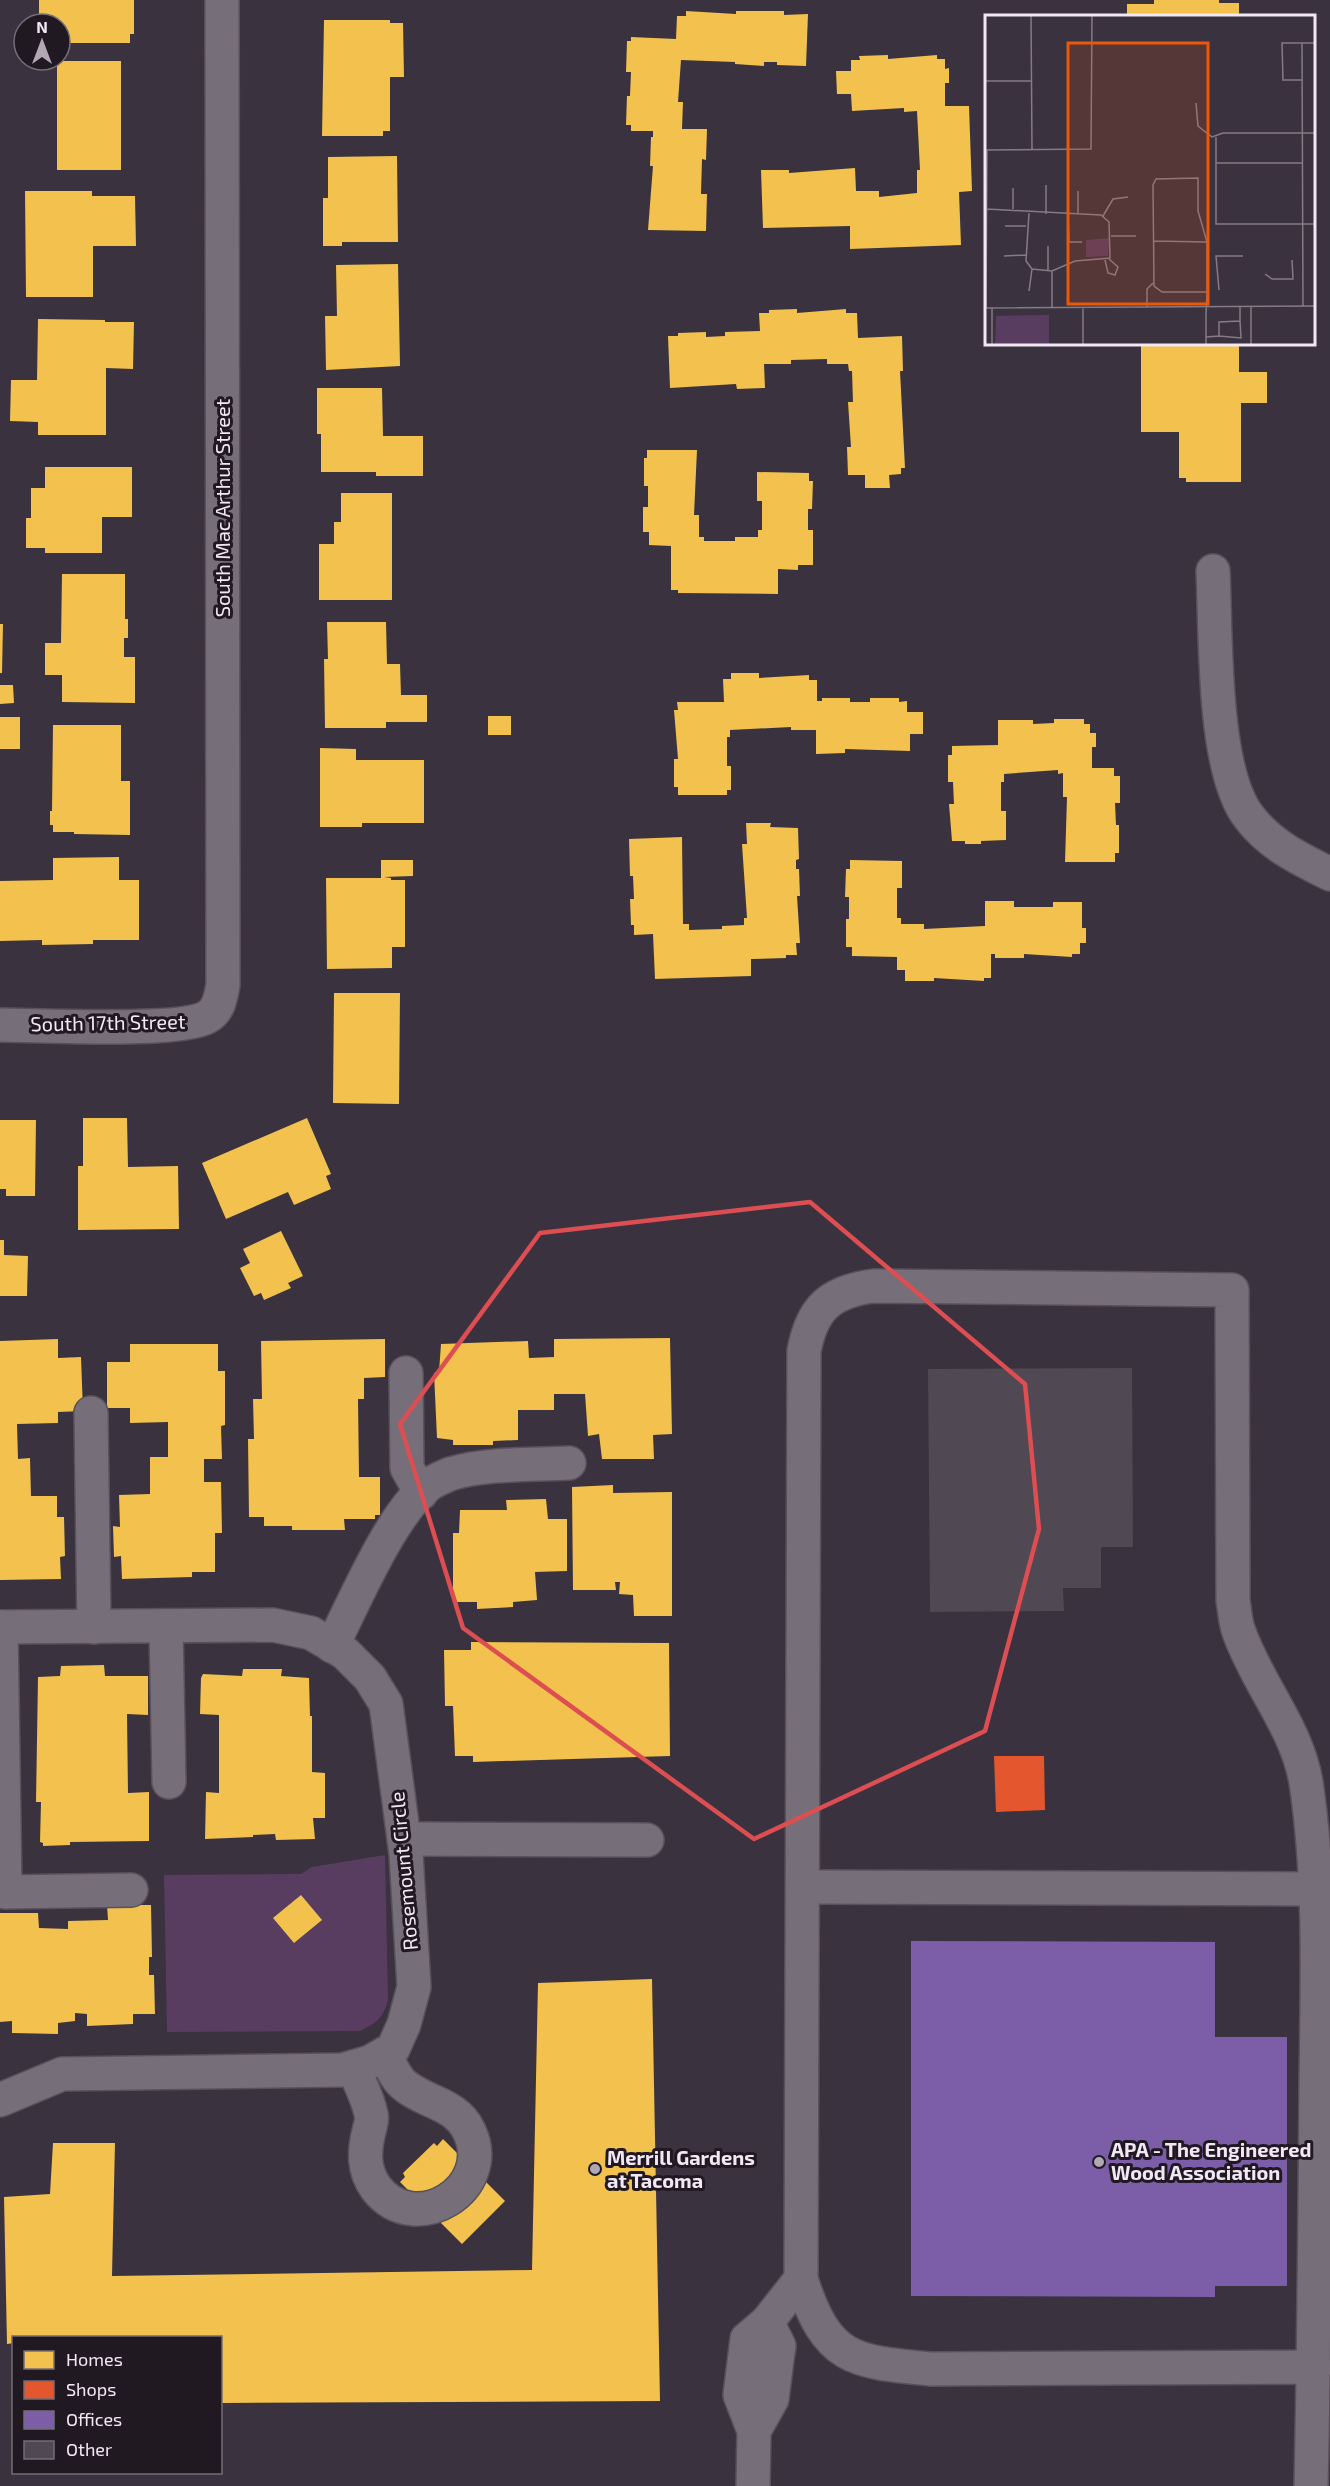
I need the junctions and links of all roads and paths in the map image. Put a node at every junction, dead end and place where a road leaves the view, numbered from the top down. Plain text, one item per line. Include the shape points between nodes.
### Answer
1 (222, 0) edge
2 (1213, 572) dead end
3 (1330, 874) edge
4 (213, 1013) joint
5 (0, 1025) edge
6 (406, 1373) dead end
7 (91, 1413) dead end
8 (569, 1464) dead end
9 (421, 1494) junction
10 (166, 1626) junction
11 (0, 1627) edge
12 (94, 1627) junction
13 (332, 1646) junction
14 (169, 1782) dead end
15 (404, 1839) junction
16 (647, 1840) dead end
17 (803, 1887) junction
18 (1316, 1889) junction
19 (131, 1890) dead end
20 (384, 2054) junction
21 (353, 2067) junction
22 (0, 2100) edge
23 (801, 2279) junction
24 (1314, 2367) junction
25 (753, 2486) edge
26 (1311, 2486) edge

1 - 4 street, South Mac Arthur Street via 225,967
2 - 3 street via 1221,721 1228,768 1237,795 1247,815 1275,843
4 - 5 street, South 17th Street via 201,1020 163,1025
6 - 9 street via 407,1468
7 - 12 street
8 - 9 street via 484,1468 449,1475 425,1487
9 - 13 street via 385,1543
10 - 12 street, Rosemount Circle
10 - 13 street, Rosemount Circle via 273,1625 311,1633
10 - 14 street
11 - 12 street, Rosemount Circle
11 - 19 street via 5,1892
13 - 15 street, Rosemount Circle via 345,1653 370,1678 386,1704
15 - 16 street
15 - 20 street, Rosemount Circle via 414,1987 393,2049
17 - 18 street
17 - 18 street via 804,1350 809,1325 824,1305 853,1289 873,1286 1232,1290 1233,1601 1245,1647 1294,1739 1303,1765
17 - 23 street
18 - 24 street
20 - 21 street
20 - 21 street via 402,2084 446,2106 470,2132 474,2158 466,2183 440,2206 405,2207 388,2200 376,2187 367,2171 364,2152 372,2116
21 - 22 street via 62,2074
23 - 24 street via 811,2312 834,2344 857,2358 889,2365 931,2369
23 - 25 street via 767,2322 779,2346 772,2399 754,2431
24 - 26 street

